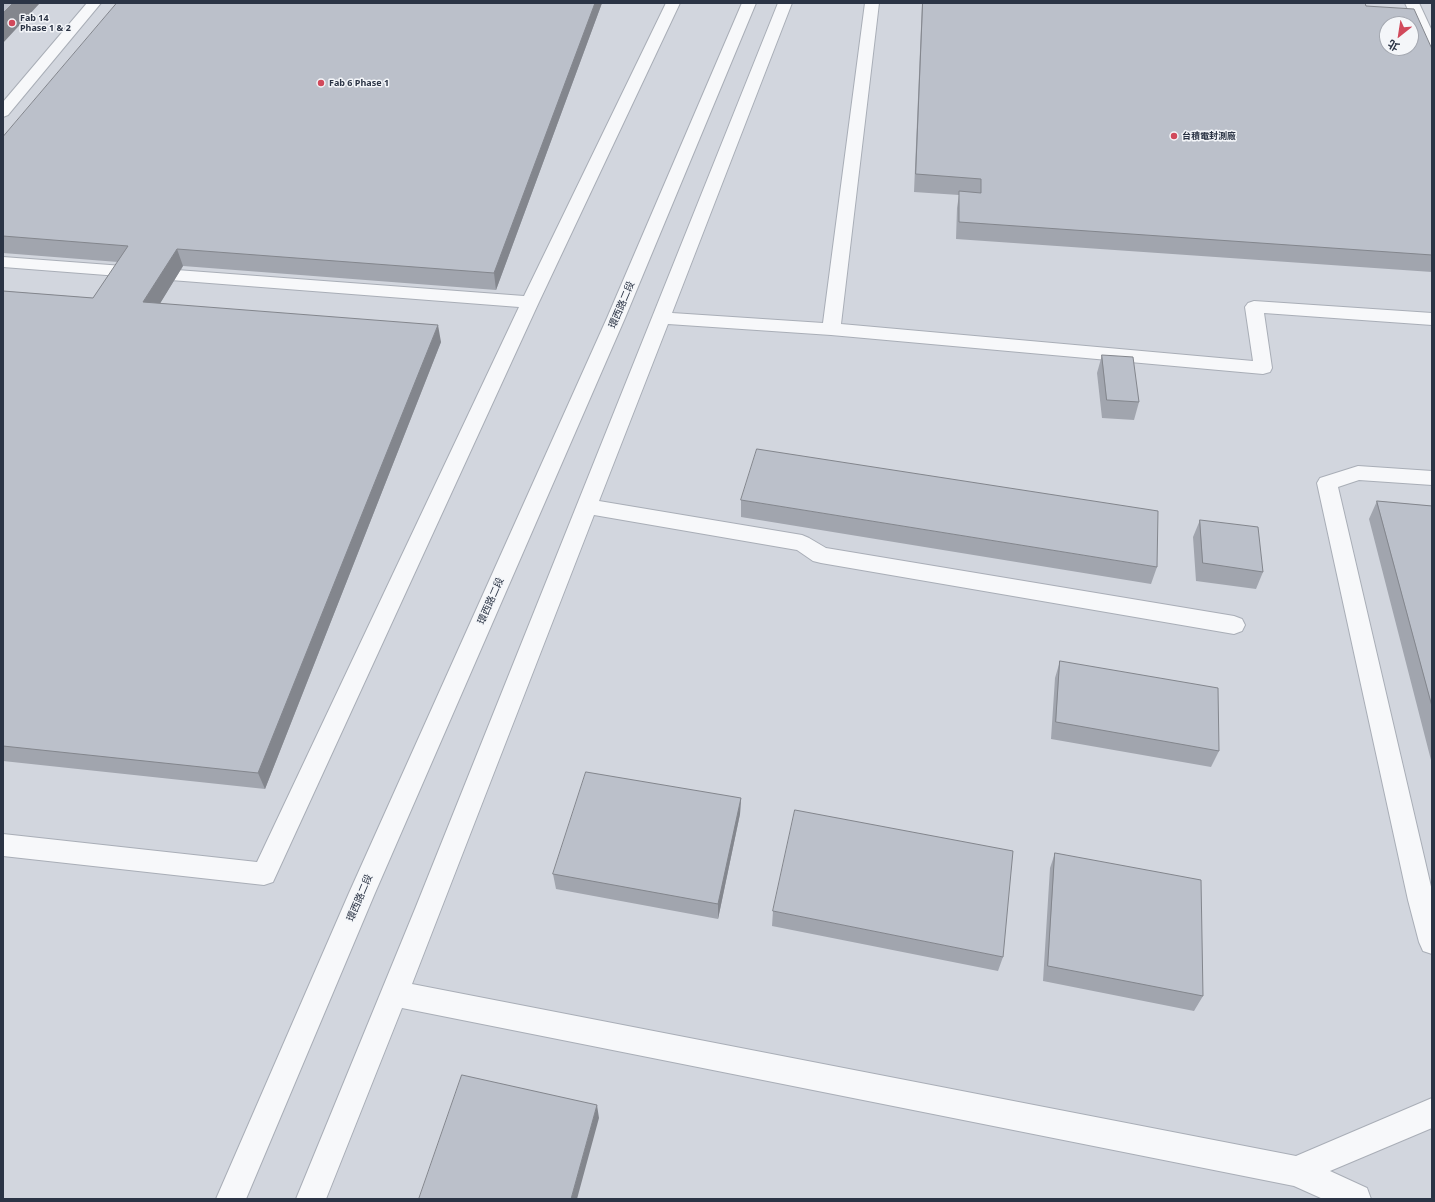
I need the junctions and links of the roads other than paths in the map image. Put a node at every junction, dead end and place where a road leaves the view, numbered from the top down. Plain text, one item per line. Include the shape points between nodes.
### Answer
1 (94, 3) edge
2 (672, 3) edge
3 (749, 3) edge
4 (785, 3) edge
5 (872, 3) edge
6 (1412, 3) edge
7 (1432, 47) edge
8 (3, 112) edge
9 (3, 262) edge
10 (530, 302) junction
11 (660, 318) junction
12 (1432, 319) edge
13 (831, 329) junction
14 (1432, 478) edge
15 (586, 506) junction
16 (1234, 625) dead end
17 (3, 845) edge
18 (1432, 942) edge
19 (394, 993) junction
20 (1432, 1113) edge
21 (1296, 1171) junction
22 (231, 1199) edge
23 (311, 1199) edge
24 (1356, 1199) edge

1 - 8 street
2 - 10 street
3 - 22 street, 環西路二段 via 616,318 362,893
4 - 11 street
5 - 13 street
6 - 7 street
9 - 10 street
10 - 17 street via 264,874
11 - 13 street
11 - 15 street
12 - 13 street via 1254,307 1263,368
14 - 18 street via 1358,473 1326,483
15 - 16 street via 802,543 821,555
15 - 19 street
19 - 21 street
19 - 23 street
20 - 21 street
21 - 24 street

